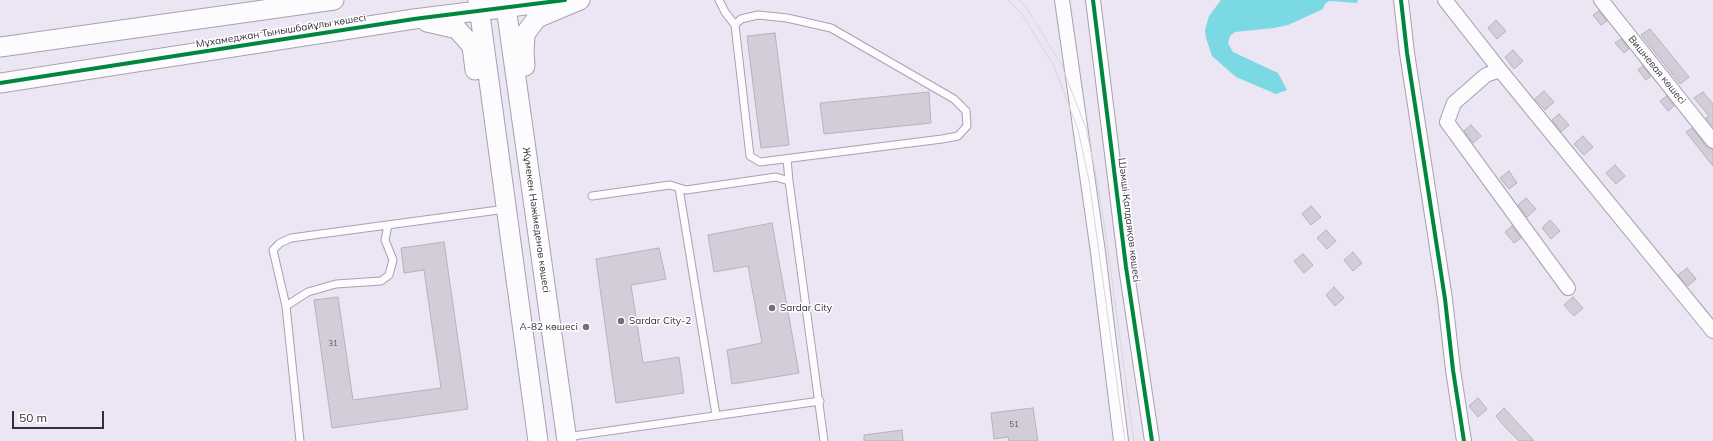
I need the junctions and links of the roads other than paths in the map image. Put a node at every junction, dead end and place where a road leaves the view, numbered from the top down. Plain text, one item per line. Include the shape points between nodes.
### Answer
1 (334, 0) edge
2 (565, 0) edge
3 (580, 0) edge
4 (719, 0) edge
5 (1062, 0) edge
6 (1093, 0) edge
7 (1401, 0) edge
8 (1446, 0) edge
9 (1601, 0) edge
10 (506, 4) edge
11 (479, 6) edge
12 (414, 19) junction
13 (735, 25) junction
14 (0, 47) edge
15 (1500, 70) junction
16 (0, 83) edge
17 (1713, 141) edge
18 (787, 159) junction
19 (528, 161) junction
20 (500, 166) junction
21 (789, 182) junction
22 (679, 188) junction
23 (592, 196) dead end
24 (506, 210) junction
25 (388, 225) junction
26 (1568, 288) dead end
27 (286, 306) junction
28 (1713, 331) edge
29 (820, 401) junction
30 (716, 415) junction
31 (566, 439) edge
32 (300, 441) edge
33 (537, 441) edge
34 (824, 441) edge
35 (1121, 441) edge
36 (1152, 441) edge
37 (1464, 441) edge

1 - 14 street
2 - 10 street, Мұхамеджан Тынышбайұлы көшесі
3 - 19 street via 537,18 525,34 524,52 531,111
4 - 13 lane
5 - 35 street via 1098,252
6 - 36 street, Шәмші Қалдаяқов көшесі via 1126,267
7 - 37 street
8 - 15 street
9 - 17 street, Вишневая көшесі
10 - 11 street, Мұхамеджан Тынышбайұлы көшесі
10 - 19 street, Жұмекен Нәжімеденов көшесі
11 - 12 street, Мұхамеджан Тынышбайұлы көшесі
11 - 20 street
12 - 16 street, Мұхамеджан Тынышбайұлы көшесі
12 - 20 street via 457,29 472,46 483,121
13 - 18 lane via 750,156 760,162
13 - 18 lane via 741,18 758,15 787,18 831,28 954,99 966,111 967,126 958,136
15 - 26 street via 1486,75 1454,103 1447,122
15 - 28 street
18 - 21 lane
19 - 31 street, Жұмекен Нәжімеденов көшесі
20 - 24 street
21 - 22 lane via 776,177 686,190
21 - 29 lane
22 - 23 lane via 670,185
22 - 30 lane
24 - 25 lane
24 - 33 street
25 - 27 lane via 385,240 393,260 389,275 381,280 336,284 308,292
25 - 27 lane via 291,238 280,243 273,250
27 - 32 lane
29 - 30 lane
29 - 34 lane
30 - 31 lane
31 - 33 street

